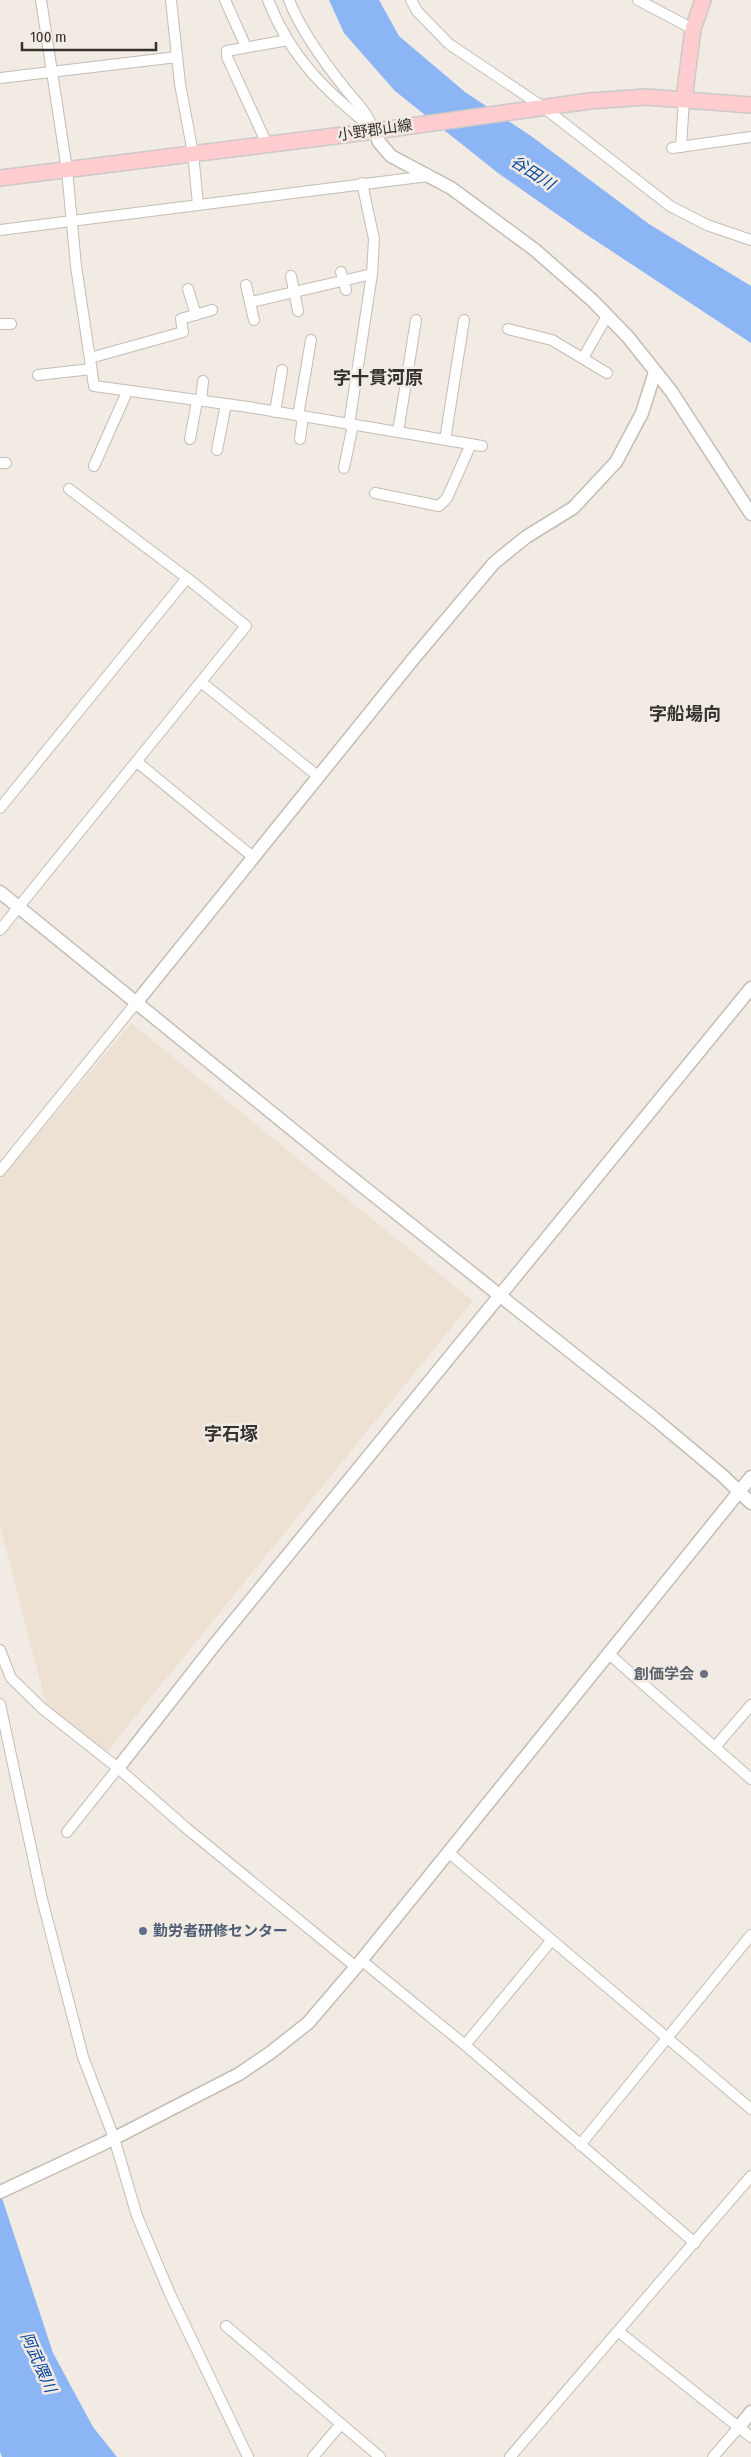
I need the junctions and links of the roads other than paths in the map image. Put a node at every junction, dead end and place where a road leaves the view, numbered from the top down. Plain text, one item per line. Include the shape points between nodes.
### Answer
1 (41, 0) edge
2 (170, 0) edge
3 (225, 0) edge
4 (268, 0) edge
5 (289, 0) edge
6 (411, 0) edge
7 (638, 0) edge
8 (704, 0) edge
9 (692, 29) junction
10 (288, 40) junction
11 (246, 47) junction
12 (177, 57) junction
13 (51, 72) junction
14 (0, 78) edge
15 (684, 99) junction
16 (751, 105) edge
17 (543, 107) junction
18 (380, 130) junction
19 (751, 138) edge
20 (266, 144) junction
21 (192, 153) junction
22 (67, 170) junction
23 (428, 176) junction
24 (0, 178) edge
25 (362, 183) junction
26 (198, 204) junction
27 (72, 222) junction
28 (0, 230) edge
29 (751, 240) edge
30 (372, 274) junction
31 (291, 276) dead end
32 (246, 285) dead end
33 (188, 289) dead end
34 (294, 292) junction
35 (251, 302) junction
36 (212, 310) dead end
37 (298, 311) dead end
38 (196, 314) junction
39 (607, 316) junction
40 (254, 320) dead end
41 (416, 320) dead end
42 (464, 320) dead end
43 (0, 324) edge
44 (12, 324) dead end
45 (508, 329) dead end
46 (311, 340) dead end
47 (90, 358) junction
48 (583, 358) junction
49 (91, 369) junction
50 (282, 370) dead end
51 (655, 372) junction
52 (607, 373) dead end
53 (38, 375) dead end
54 (203, 381) dead end
55 (128, 392) junction
56 (199, 401) junction
57 (226, 404) junction
58 (275, 412) junction
59 (301, 416) junction
60 (351, 425) junction
61 (398, 432) junction
62 (190, 439) dead end
63 (300, 439) dead end
64 (446, 440) junction
65 (471, 444) junction
66 (482, 446) dead end
67 (216, 450) dead end
68 (94, 466) dead end
69 (344, 468) dead end
70 (69, 490) dead end
71 (375, 493) dead end
72 (751, 514) edge
73 (187, 578) junction
74 (202, 682) junction
75 (137, 762) junction
76 (319, 777) junction
77 (0, 808) edge
78 (253, 857) junction
79 (0, 892) edge
80 (19, 907) junction
81 (0, 930) edge
82 (751, 988) edge
83 (136, 1002) junction
84 (0, 1171) edge
85 (501, 1297) junction
86 (751, 1477) edge
87 (740, 1491) junction
88 (751, 1503) edge
89 (0, 1650) edge
90 (609, 1654) junction
91 (0, 1704) edge
92 (751, 1705) edge
93 (715, 1747) junction
94 (118, 1768) junction
95 (751, 1779) edge
96 (67, 1832) dead end
97 (448, 1852) junction
98 (751, 1935) edge
99 (552, 1941) junction
100 (359, 1964) junction
101 (666, 2037) junction
102 (465, 2045) junction
103 (751, 2109) edge
104 (110, 2140) junction
105 (580, 2145) junction
106 (751, 2176) edge
107 (0, 2192) edge
108 (695, 2243) junction
109 (226, 2326) dead end
110 (619, 2332) junction
111 (751, 2412) edge
112 (341, 2424) junction
113 (739, 2427) junction
114 (751, 2437) edge
115 (248, 2457) edge
116 (313, 2457) edge
117 (380, 2457) edge
118 (510, 2457) edge
119 (713, 2457) edge

1 - 13 street
2 - 12 street
3 - 11 street
4 - 10 street
5 - 18 street via 316,48
6 - 17 street via 417,11 449,44
7 - 9 street
8 - 9 main road
9 - 15 main road
10 - 11 street
10 - 18 street via 320,83
11 - 20 street via 227,51 227,57
12 - 13 street
12 - 21 street
13 - 14 street
13 - 22 street
15 - 16 main road, 小野郡山線
15 - 17 main road, 小野郡山線 via 646,97
15 - 19 street via 677,147
17 - 18 main road, 小野郡山線
17 - 29 street via 670,206 707,225
18 - 20 main road, 小野郡山線
18 - 23 street via 379,142 391,156
20 - 21 main road, 小野郡山線
21 - 22 main road, 小野郡山線
21 - 26 street
22 - 24 main road, 小野郡山線
22 - 27 street
23 - 25 street
23 - 39 street via 451,188 535,250
25 - 26 street
25 - 30 street via 374,239
26 - 27 street
27 - 28 street
27 - 47 street
30 - 34 street
30 - 60 street
31 - 34 street
32 - 35 street
33 - 38 street
34 - 35 street
34 - 37 street
35 - 40 street
36 - 38 street
38 - 47 street via 181,319 183,332
39 - 48 street
39 - 51 street
41 - 61 street
42 - 64 street
43 - 44 street
45 - 48 street via 552,340
46 - 59 street
47 - 49 street
48 - 52 street
49 - 53 street
49 - 55 street via 94,386
50 - 58 street
51 - 72 street
51 - 76 street via 642,413 616,462 573,508 526,537 494,563
54 - 56 street
55 - 56 street
55 - 68 street
56 - 57 street
56 - 62 street
57 - 58 street
57 - 67 street
58 - 59 street
59 - 60 street
59 - 63 street
60 - 61 street
60 - 69 street
61 - 64 street
64 - 65 street
65 - 66 street
65 - 71 street via 443,504 439,506
70 - 73 street
73 - 74 street via 246,626
73 - 77 street
74 - 75 street
74 - 76 street
75 - 78 street
75 - 80 street
76 - 78 street
78 - 83 street
79 - 80 street
80 - 81 street
80 - 83 street
82 - 85 street
83 - 84 street
83 - 85 street
85 - 87 street
85 - 94 street
86 - 87 street
87 - 88 street
87 - 90 street
89 - 94 street via 11,1678 43,1709
90 - 93 street
90 - 97 street
91 - 104 street via 42,1899 81,2048
92 - 93 street
93 - 95 street
94 - 96 street
94 - 100 street via 185,1827
97 - 99 street
97 - 100 street
98 - 101 street
99 - 101 street
99 - 102 street
100 - 102 street
100 - 104 street via 308,2023 270,2054 239,2074
101 - 103 street
101 - 105 street
102 - 105 street
104 - 107 street
104 - 115 street via 136,2216 205,2371
105 - 108 street
106 - 108 street
108 - 110 street
109 - 112 street
110 - 113 street
110 - 118 street
111 - 113 street
112 - 116 street
112 - 117 street
113 - 114 street
113 - 119 street

